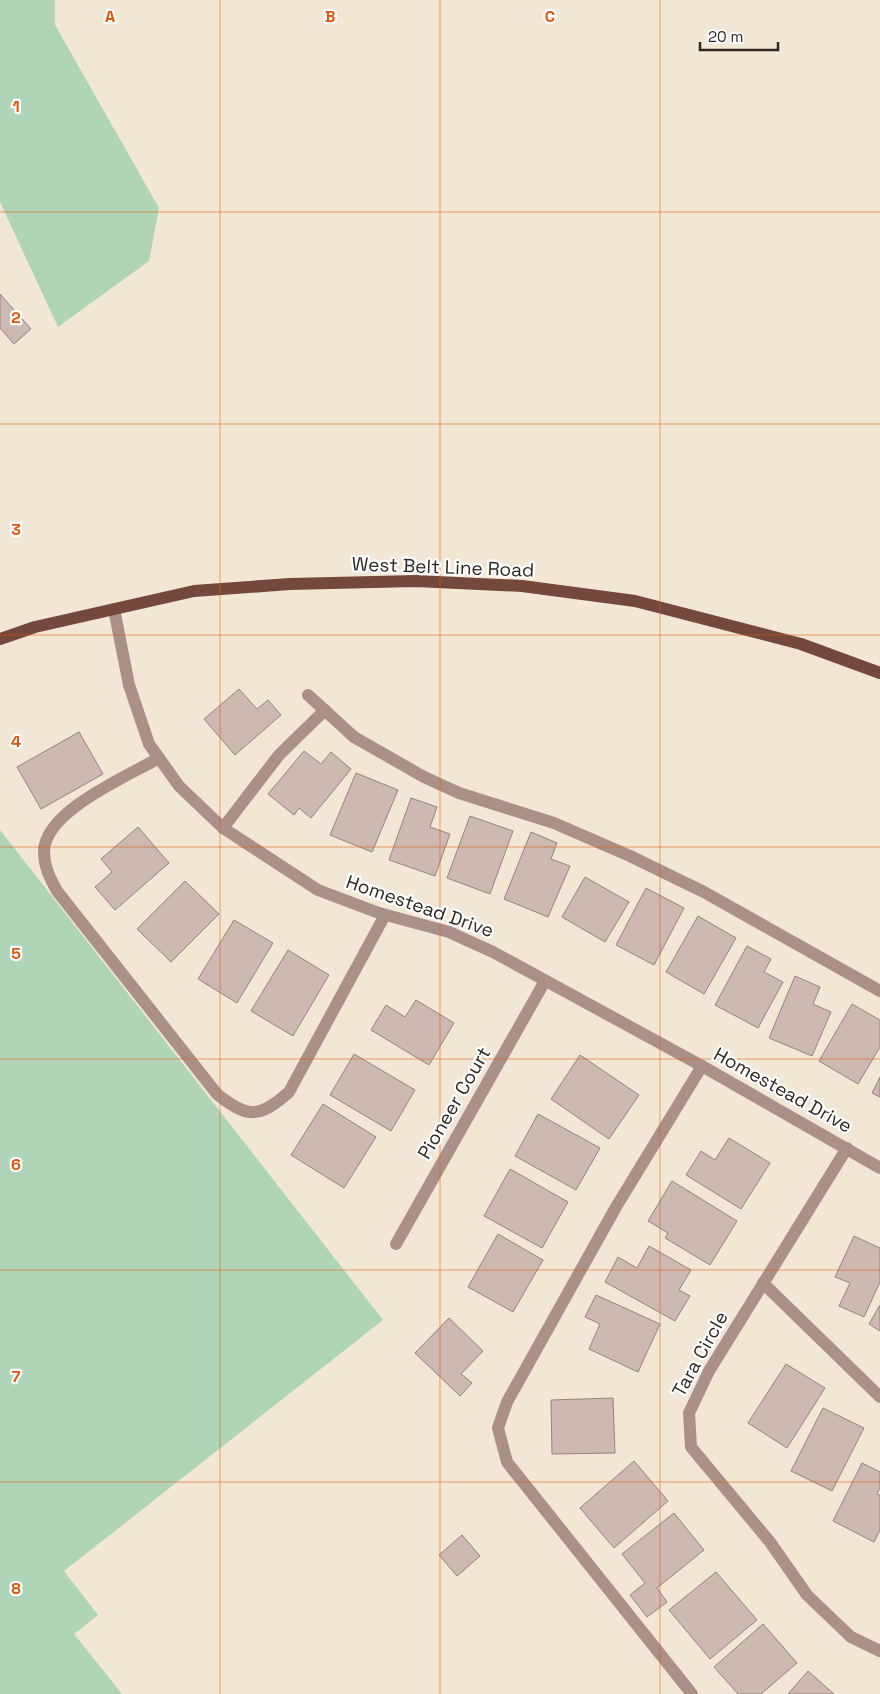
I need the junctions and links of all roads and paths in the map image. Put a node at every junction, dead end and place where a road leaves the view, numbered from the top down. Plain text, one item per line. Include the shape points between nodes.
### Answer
1 (114, 609) junction
2 (0, 639) edge
3 (880, 673) edge
4 (308, 695) dead end
5 (325, 710) junction
6 (159, 758) junction
7 (223, 828) junction
8 (385, 915) junction
9 (545, 981) junction
10 (880, 991) edge
11 (702, 1066) junction
12 (847, 1148) junction
13 (880, 1168) edge
14 (396, 1244) dead end
15 (763, 1283) junction
16 (880, 1397) edge
17 (880, 1651) edge
18 (692, 1694) edge

1 - 2 main road, West Belt Line Road via 35,627
1 - 3 main road, West Belt Line Road via 194,592 290,584 416,581 522,586 635,601 801,644
1 - 6 street, Homestead Drive via 129,685 149,744
4 - 5 street
5 - 7 street via 279,756
5 - 10 street via 354,737 424,777 554,823 630,856 704,892
6 - 7 street, Homestead Drive via 179,786
6 - 8 street via 70,809 50,831 44,850 45,867 63,899 217,1094 236,1110 248,1113 264,1110 288,1092
7 - 8 street, Homestead Drive via 318,890
8 - 9 street, Homestead Drive via 449,932
9 - 11 street, Homestead Drive
9 - 14 street, Pioneer Court
11 - 12 street, Homestead Drive
11 - 18 street via 606,1224 507,1402 498,1428 507,1462
12 - 13 street, Homestead Drive
12 - 15 street, Tara Circle
15 - 16 street
15 - 17 street, Tara Circle via 709,1371 689,1413 691,1447 770,1542 807,1595 851,1637

